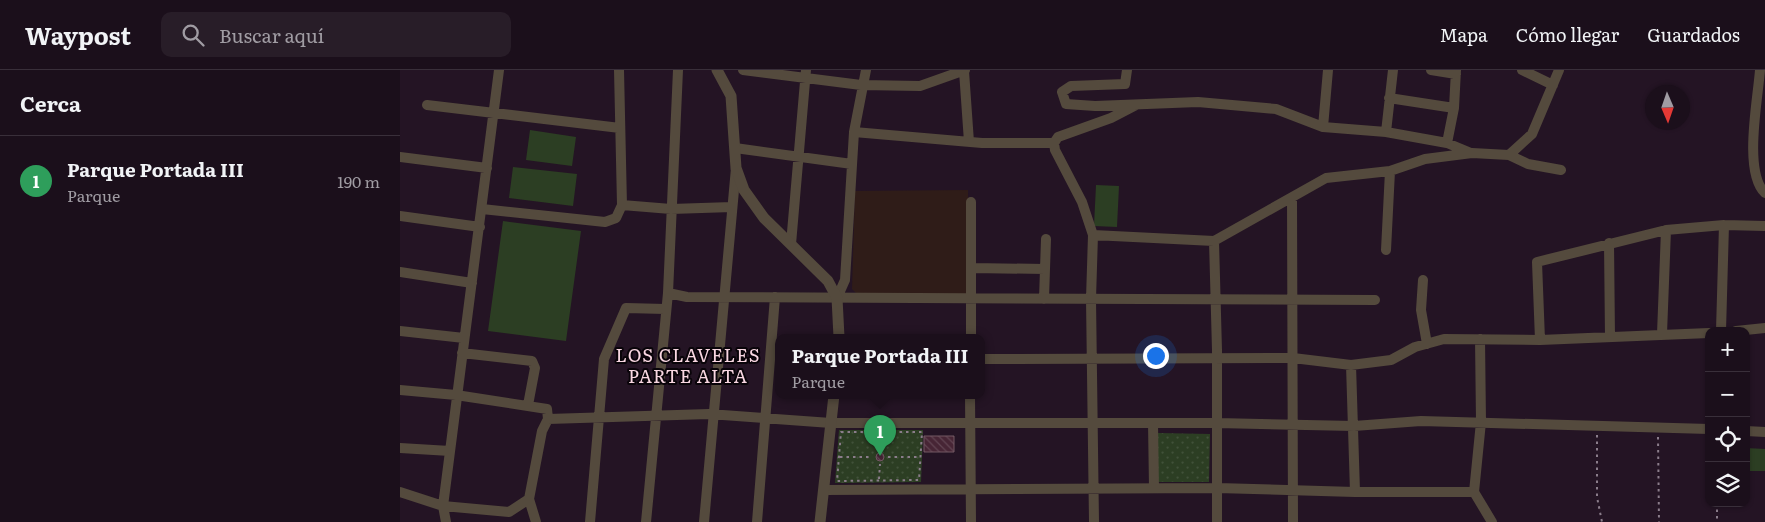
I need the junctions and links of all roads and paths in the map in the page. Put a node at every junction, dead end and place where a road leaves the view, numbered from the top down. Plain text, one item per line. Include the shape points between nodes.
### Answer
1 (499, 70) edge
2 (619, 70) edge
3 (678, 70) edge
4 (717, 70) edge
5 (743, 70) edge
6 (866, 70) edge
7 (965, 70) edge
8 (1127, 70) edge
9 (1328, 70) edge
10 (1393, 70) edge
11 (1431, 70) edge
12 (1522, 70) edge
13 (1559, 70) edge
14 (1760, 70) edge
15 (1456, 72) edge
16 (805, 74) edge
17 (861, 85) junction
18 (1553, 85) junction
19 (1389, 98) junction
20 (1139, 103) junction
21 (427, 104) dead end
22 (1454, 108) junction
23 (1761, 112) edge
24 (494, 113) junction
25 (1324, 127) junction
26 (620, 128) junction
27 (854, 132) junction
28 (1386, 132) junction
29 (968, 142) junction
30 (1054, 143) junction
31 (1447, 143) junction
32 (735, 148) junction
33 (1472, 153) junction
34 (1509, 155) junction
35 (798, 156) junction
36 (400, 158) edge
37 (852, 164) junction
38 (487, 168) junction
39 (736, 168) junction
40 (1561, 170) dead end
41 (1390, 171) junction
42 (1763, 187) edge
43 (1292, 198) junction
44 (971, 202) dead end
45 (622, 205) junction
46 (732, 207) junction
47 (482, 209) junction
48 (671, 209) junction
49 (400, 216) edge
50 (1724, 225) junction
51 (1765, 226) edge
52 (480, 227) junction
53 (1666, 230) junction
54 (1093, 235) junction
55 (1046, 239) dead end
56 (1214, 240) junction
57 (1609, 243) junction
58 (791, 244) junction
59 (1386, 250) dead end
60 (972, 268) junction
61 (1045, 269) junction
62 (400, 272) edge
63 (1422, 280) dead end
64 (472, 283) junction
65 (668, 293) junction
66 (724, 297) junction
67 (775, 297) junction
68 (837, 298) junction
69 (972, 298) junction
70 (1044, 299) junction
71 (1091, 299) junction
72 (1216, 299) junction
73 (1292, 299) junction
74 (1375, 300) dead end
75 (665, 309) junction
76 (1721, 327) edge
77 (1765, 328) edge
78 (400, 330) edge
79 (1750, 330) edge
80 (1705, 333) edge
81 (839, 334) edge
82 (971, 334) edge
83 (1662, 334) junction
84 (1610, 337) junction
85 (464, 338) junction
86 (1480, 339) junction
87 (1540, 340) junction
88 (1427, 344) junction
89 (462, 353) junction
90 (1293, 358) junction
91 (985, 359) edge
92 (1218, 359) junction
93 (1091, 361) junction
94 (1351, 365) junction
95 (400, 390) edge
96 (456, 395) junction
97 (834, 399) edge
98 (970, 399) edge
99 (528, 405) junction
100 (714, 414) junction
101 (656, 416) junction
102 (764, 418) junction
103 (548, 419) junction
104 (598, 419) junction
105 (1481, 422) junction
106 (831, 423) junction
107 (970, 423) junction
108 (1092, 423) junction
109 (1153, 423) junction
110 (1217, 423) junction
111 (1293, 425) junction
112 (1597, 425) junction
113 (1354, 426) junction
114 (1658, 427) junction
115 (1705, 429) edge
116 (1750, 431) edge
117 (881, 432) junction
118 (1765, 432) edge
119 (400, 448) edge
120 (880, 448) dead end
121 (450, 451) junction
122 (839, 457) junction
123 (872, 457) dead end
124 (888, 457) dead end
125 (920, 457) junction
126 (880, 464) dead end
127 (879, 481) junction
128 (972, 488) junction
129 (1094, 488) junction
130 (1154, 488) junction
131 (1217, 488) junction
132 (824, 490) junction
133 (1293, 490) junction
134 (400, 492) edge
135 (1355, 492) junction
136 (1474, 492) junction
137 (529, 499) junction
138 (444, 506) junction
139 (1717, 507) edge
140 (508, 517) edge
141 (446, 522) edge
142 (536, 522) edge
143 (590, 522) edge
144 (646, 522) edge
145 (704, 522) edge
146 (757, 522) edge
147 (820, 522) edge
148 (972, 522) edge
149 (1094, 522) edge
150 (1217, 522) edge
151 (1293, 522) edge
152 (1492, 522) edge
153 (1602, 522) edge
154 (1659, 522) edge
155 (1717, 522) edge

1 - 24 street
2 - 26 street
3 - 48 street
4 - 32 street via 731,96
5 - 16 street
6 - 17 street
7 - 17 street via 920,86
7 - 29 street
8 - 20 street via 1125,84 1071,86 1062,92 1064,101 1066,104 1094,106
9 - 25 street
10 - 19 street
11 - 15 street
12 - 18 street
13 - 18 street
14 - 23 street
15 - 22 street
16 - 17 street
16 - 35 street
17 - 27 street
18 - 34 street via 1532,134
19 - 22 street
19 - 28 street
20 - 25 street via 1198,102 1276,109
20 - 30 street via 1111,118 1058,137
21 - 24 street
22 - 31 street
23 - 42 street via 1754,174
24 - 26 street
24 - 38 street
25 - 28 street
26 - 45 street
27 - 29 street
27 - 37 street
28 - 31 street
29 - 30 street
30 - 54 street via 1054,150 1082,202
31 - 33 street
32 - 35 street
32 - 39 street
33 - 34 street
33 - 41 street via 1425,159
34 - 40 street via 1528,164
35 - 37 street
35 - 58 street
36 - 38 street
37 - 68 street via 845,280
38 - 47 street
39 - 46 street
39 - 58 street via 744,190 764,218
41 - 43 street via 1326,178
41 - 59 street
43 - 56 street
43 - 73 street
44 - 60 street
45 - 47 street via 616,218 605,222
45 - 48 street
46 - 48 street
46 - 66 street
47 - 52 street
48 - 65 street
49 - 52 street
50 - 51 street
50 - 53 street
50 - 76 street
52 - 64 street
53 - 57 street
53 - 83 street
54 - 56 street
54 - 71 street
55 - 61 street
56 - 72 street
57 - 84 street
57 - 87 street via 1537,262
58 - 68 street via 828,281
60 - 61 street
60 - 69 street
61 - 70 street
62 - 64 street
63 - 88 street via 1421,310
64 - 85 street
65 - 66 street via 687,297
65 - 75 street
66 - 67 street
66 - 100 street
67 - 68 street
67 - 102 street
68 - 69 street
68 - 81 street
69 - 70 street
69 - 82 street
70 - 71 street
71 - 72 street
71 - 93 street
72 - 73 street
72 - 92 street
73 - 74 street
73 - 90 street
75 - 101 street
75 - 104 street via 631,307 623,313 604,359
77 - 79 street
78 - 85 street
80 - 83 street
83 - 84 street
84 - 87 street
85 - 89 street
86 - 87 street
86 - 88 street via 1444,339
86 - 105 street
88 - 94 street via 1391,360
89 - 96 street
89 - 99 street via 532,361 534,368
90 - 92 street
90 - 94 street
90 - 111 street
91 - 93 street
92 - 93 street
92 - 110 street
93 - 108 street
94 - 113 street
95 - 96 street
96 - 99 street
96 - 121 street
97 - 106 street
98 - 107 street
99 - 103 street via 545,408
100 - 101 street
100 - 102 street
100 - 145 street
101 - 104 street
101 - 144 street
102 - 106 street
102 - 146 street
103 - 104 street
103 - 137 street via 542,431
104 - 143 street
105 - 112 street
105 - 113 street via 1421,421
105 - 136 street
106 - 107 street
106 - 132 street
107 - 108 street
107 - 128 street
108 - 109 street
108 - 129 street
109 - 110 street
109 - 130 street
110 - 111 street
110 - 131 street
111 - 113 street
111 - 133 street
112 - 114 street
112 - 153 path via 1597,497
113 - 135 street
114 - 115 street
114 - 154 path
116 - 118 street
117 - 120 path
117 - 122 path via 841,432
117 - 125 path via 922,432
119 - 121 street
121 - 138 street
122 - 123 path
122 - 127 path via 837,481
124 - 125 path
125 - 127 path via 919,480
126 - 127 path
128 - 129 street
128 - 132 street
128 - 148 street
129 - 130 street
129 - 149 street
130 - 131 street
131 - 133 street
131 - 150 street
132 - 147 street
133 - 135 street
133 - 151 street
134 - 138 street
135 - 136 street
136 - 152 street
137 - 140 street
137 - 142 street
138 - 140 street
138 - 141 street
139 - 155 path

